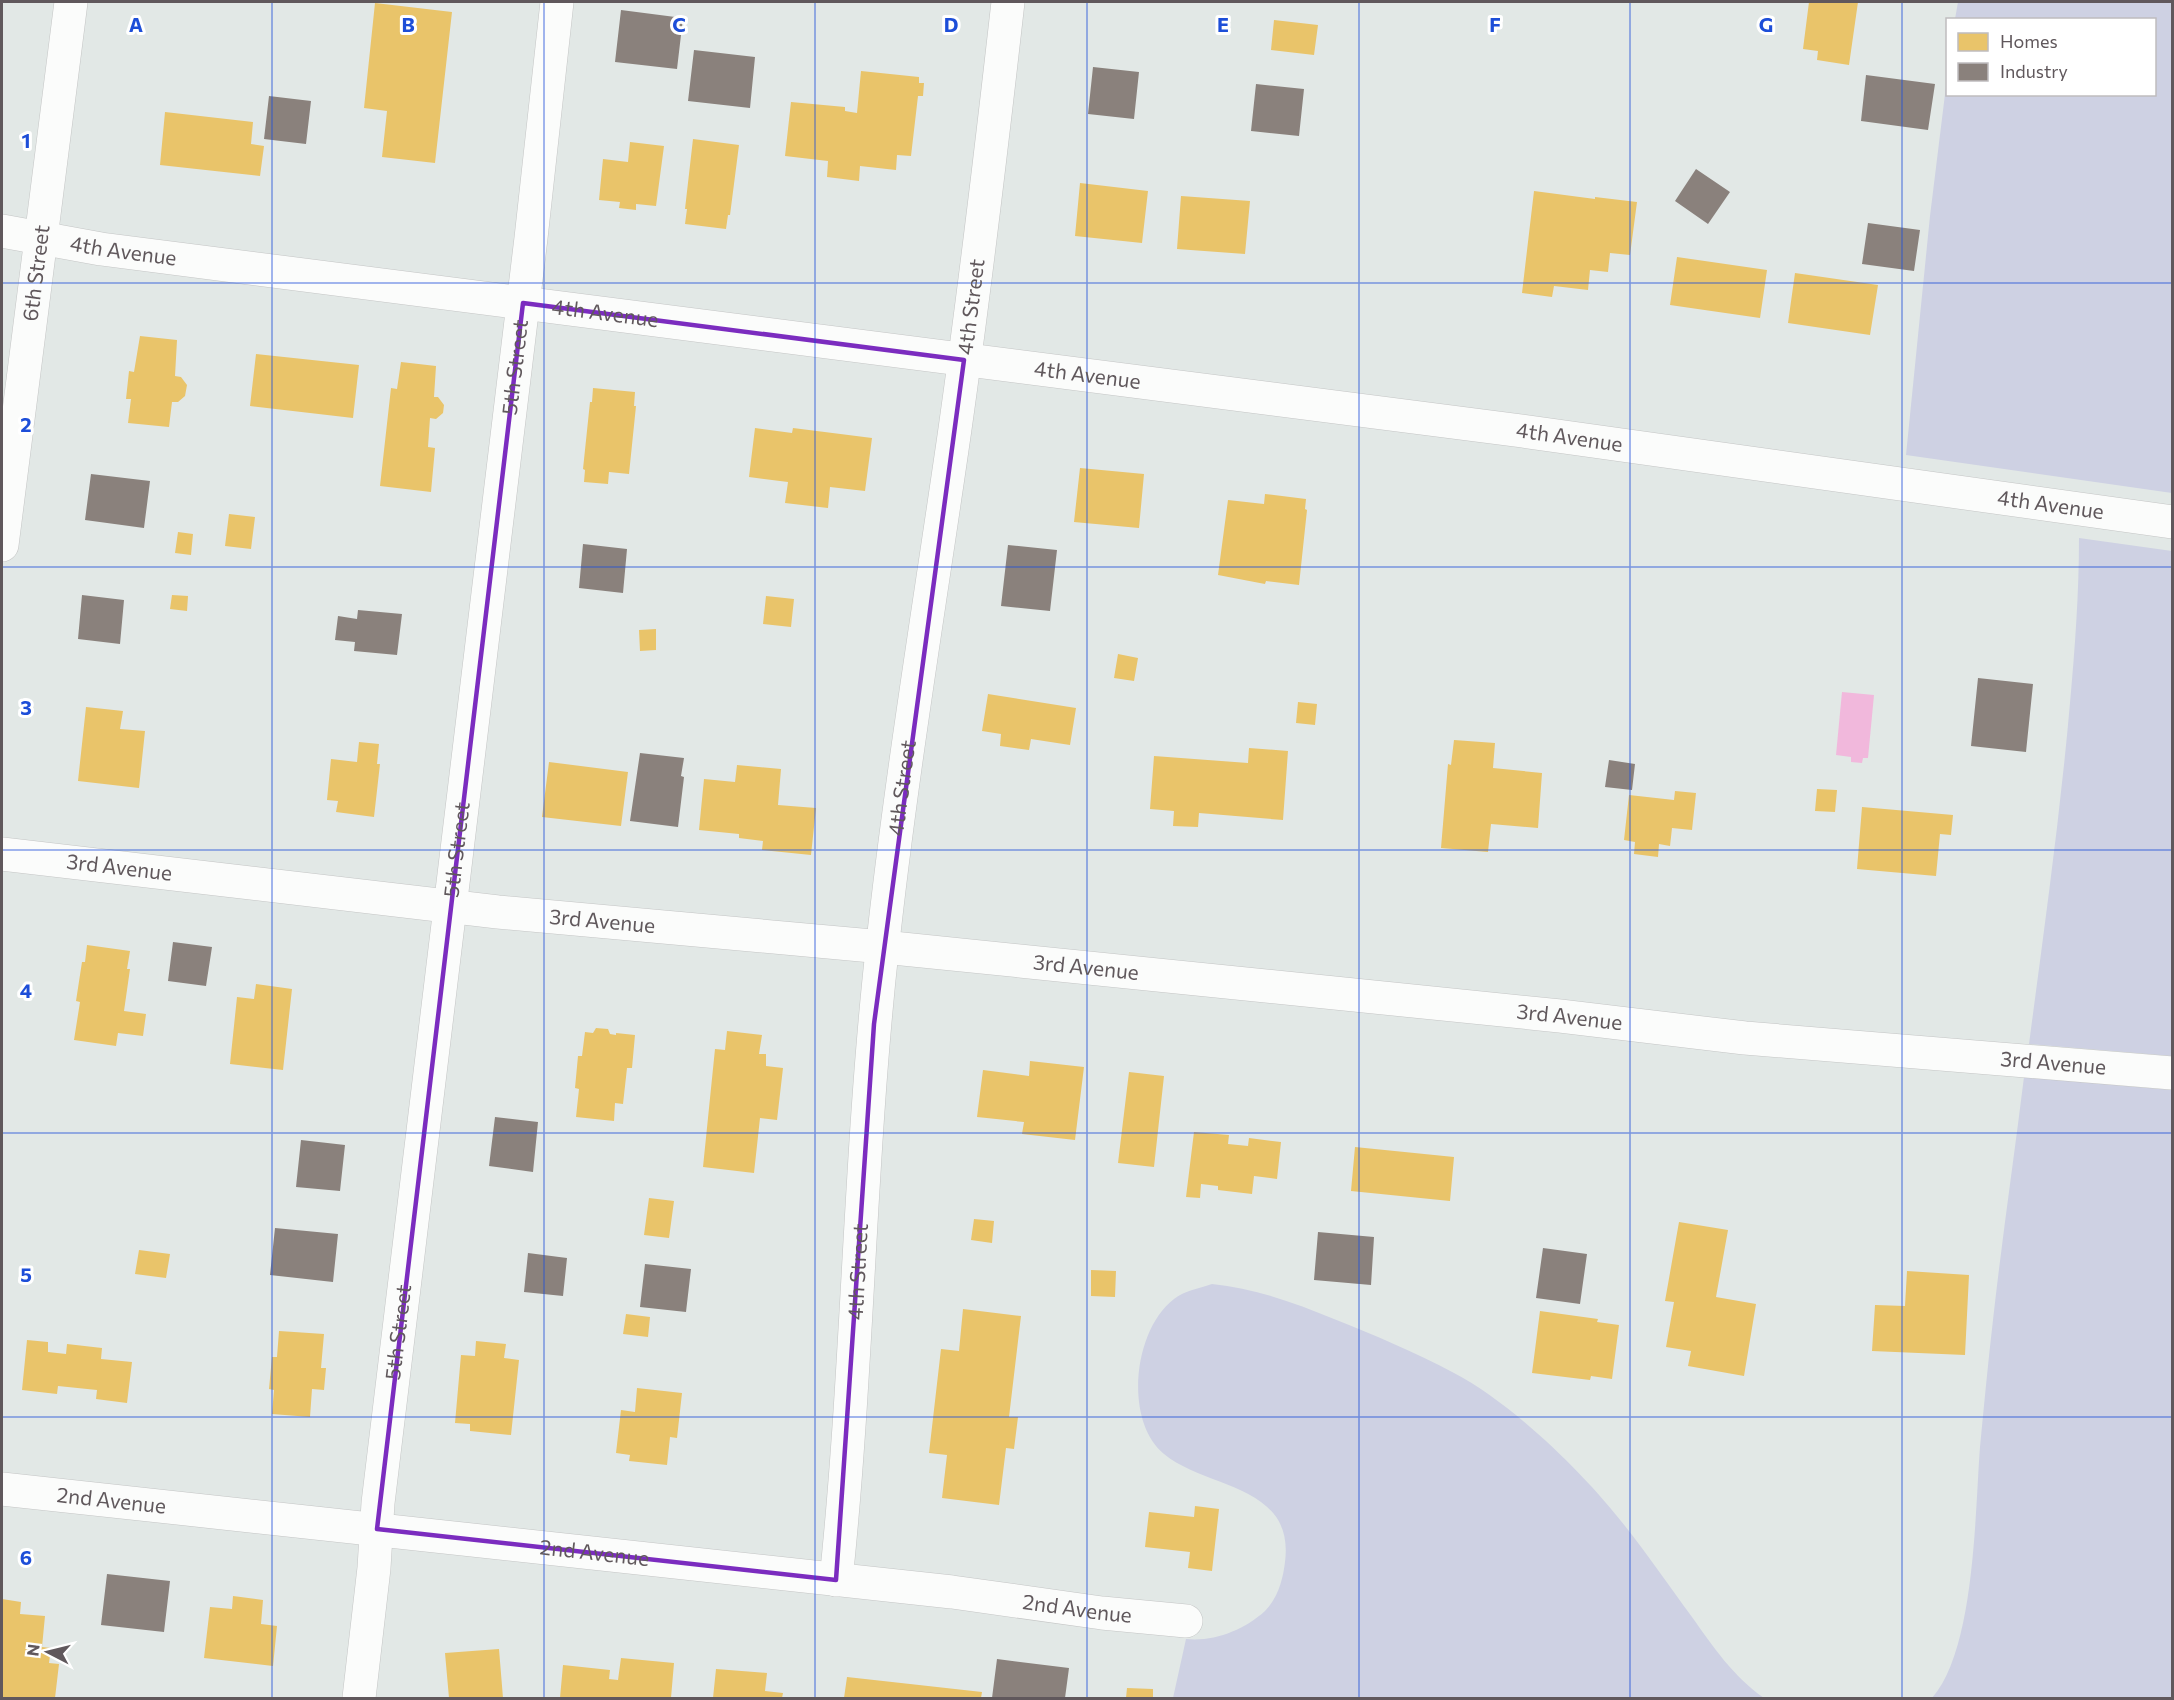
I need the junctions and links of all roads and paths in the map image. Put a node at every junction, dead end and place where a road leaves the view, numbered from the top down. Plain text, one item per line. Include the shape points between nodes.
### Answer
1 (71, 2) edge
2 (557, 2) edge
3 (1008, 2) edge
4 (2, 231) edge
5 (41, 238) junction
6 (523, 303) junction
7 (964, 360) junction
8 (2172, 522) edge
9 (2, 544) edge
10 (2, 854) edge
11 (450, 906) junction
12 (883, 947) junction
13 (2172, 1073) edge
14 (2, 1489) edge
15 (377, 1530) junction
16 (836, 1580) junction
17 (1186, 1621) dead end
18 (359, 1698) edge

1 - 5 street, 6th Street
2 - 6 street, 5th Street
3 - 7 street, 4th Street
4 - 5 street, 4th Avenue
5 - 6 street, 4th Avenue
5 - 9 street, 6th Street
6 - 7 street, 4th Avenue
6 - 11 street, 5th Street
7 - 8 street, 4th Avenue via 1522,431
7 - 12 street, 4th Street
10 - 11 street, 3rd Avenue
11 - 12 street, 3rd Avenue
11 - 15 street, 5th Street
12 - 13 street, 3rd Avenue via 1745,1038
12 - 16 street, 4th Street via 874,1024 849,1446
14 - 15 street, 2nd Avenue
15 - 16 street, 2nd Avenue
15 - 18 street, 5th Street
16 - 17 street, 2nd Avenue

